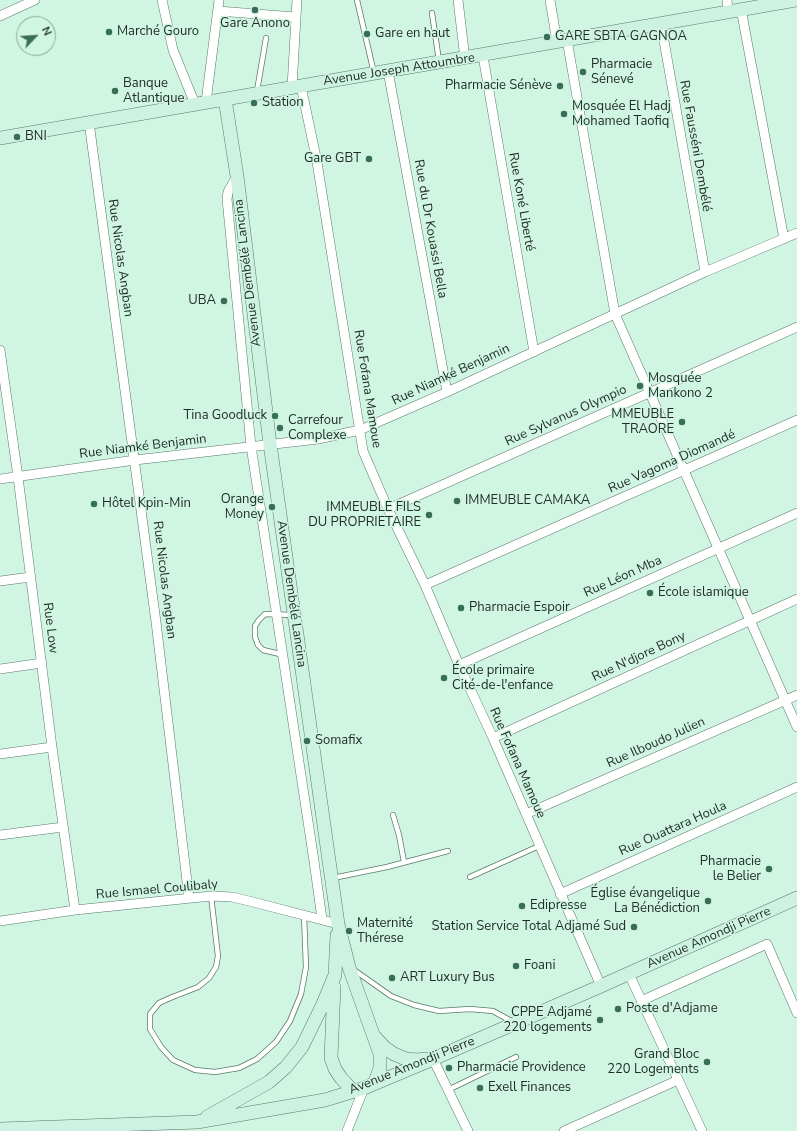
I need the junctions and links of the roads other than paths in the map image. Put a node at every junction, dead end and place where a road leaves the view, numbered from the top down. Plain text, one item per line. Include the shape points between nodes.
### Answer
1 (35, 0) edge
2 (162, 0) edge
3 (219, 0) edge
4 (297, 0) edge
5 (357, 0) edge
6 (458, 0) edge
7 (550, 0) edge
8 (797, 0) edge
9 (727, 6) edge
10 (742, 10) junction
11 (218, 11) junction
12 (432, 13) dead end
13 (0, 16) edge
14 (295, 17) junction
15 (661, 24) junction
16 (266, 38) dead end
17 (562, 41) junction
18 (483, 56) junction
19 (465, 58) junction
20 (440, 63) junction
21 (388, 71) junction
22 (374, 73) junction
23 (296, 87) junction
24 (256, 93) junction
25 (225, 99) junction
26 (201, 103) junction
27 (89, 122) junction
28 (0, 138) edge
29 (237, 176) junction
30 (797, 233) edge
31 (784, 239) junction
32 (705, 272) junction
33 (615, 314) junction
34 (797, 327) edge
35 (0, 350) edge
36 (534, 352) junction
37 (447, 392) junction
38 (649, 393) junction
39 (797, 420) edge
40 (360, 430) junction
41 (270, 444) junction
42 (251, 446) junction
43 (135, 460) junction
44 (684, 471) junction
45 (18, 477) junction
46 (0, 479) edge
47 (388, 509) junction
48 (797, 513) edge
49 (718, 548) junction
50 (31, 577) junction
51 (0, 581) edge
52 (425, 585) junction
53 (797, 599) edge
54 (278, 615) junction
55 (294, 615) junction
56 (750, 620) junction
57 (284, 655) junction
58 (42, 663) junction
59 (459, 664) junction
60 (0, 669) edge
61 (797, 695) edge
62 (784, 700) junction
63 (797, 727) edge
64 (492, 738) junction
65 (52, 747) junction
66 (0, 754) edge
67 (797, 787) edge
68 (526, 814) junction
69 (393, 815) dead end
70 (63, 827) junction
71 (0, 835) edge
72 (539, 846) junction
73 (448, 850) dead end
74 (404, 862) junction
75 (470, 876) dead end
76 (331, 878) junction
77 (560, 894) junction
78 (211, 896) junction
79 (189, 898) junction
80 (797, 898) edge
81 (75, 910) junction
82 (304, 914) junction
83 (322, 920) junction
84 (0, 921) edge
85 (338, 924) junction
86 (349, 967) junction
87 (629, 974) junction
88 (335, 975) junction
89 (601, 986) junction
90 (641, 1001) junction
91 (795, 1003) edge
92 (797, 1013) edge
93 (516, 1023) junction
94 (371, 1031) junction
95 (516, 1057) dead end
96 (433, 1059) junction
97 (678, 1080) junction
98 (364, 1087) junction
99 (448, 1090) junction
100 (197, 1122) junction
101 (0, 1129) edge
102 (347, 1131) edge
103 (468, 1131) edge
104 (564, 1131) edge
105 (702, 1131) edge

1 - 13 street
2 - 26 street via 173,50
3 - 11 street
4 - 14 street, Rue Fofana Mamoue
5 - 22 lane
6 - 19 street
7 - 17 street
8 - 10 street, Avenue Joseph Attoumbre
9 - 10 street, Avenue Joseph Attoumbre
9 - 15 street, Avenue Joseph Attoumbre
10 - 31 street
11 - 14 street
11 - 26 street
12 - 20 lane
14 - 23 street, Rue Fofana Mamoue
15 - 17 street, Avenue Joseph Attoumbre
15 - 32 street, Rue Fausséni Dembélé
16 - 24 lane
17 - 18 street, Avenue Joseph Attoumbre
17 - 33 street
18 - 19 street, Avenue Joseph Attoumbre
18 - 36 street, Rue Koné Liberté
19 - 20 street, Avenue Joseph Attoumbre
20 - 21 street, Avenue Joseph Attoumbre
21 - 22 street, Avenue Joseph Attoumbre
21 - 37 street, Rue du Dr Kouassi Bella
22 - 23 street, Avenue Joseph Attoumbre
23 - 24 street, Avenue Joseph Attoumbre
23 - 40 street, Rue Fofana Mamoue via 317,162
24 - 25 street, Avenue Joseph Attoumbre
25 - 26 street, Avenue Joseph Attoumbre
25 - 29 street, Avenue Dembélé Lancina
26 - 27 street, Avenue Joseph Attoumbre
27 - 28 street, Avenue Joseph Attoumbre
27 - 43 street, Rue Nicolas Angban
29 - 41 street, Avenue Dembélé Lancina
29 - 42 street via 228,192 228,199
30 - 31 street, Rue Niamké Benjamin
31 - 32 street, Rue Niamké Benjamin
32 - 33 street, Rue Niamké Benjamin
33 - 36 street, Rue Niamké Benjamin
33 - 38 street
34 - 38 street, Rue Sylvanus Olympio
35 - 45 street, Rue Low
36 - 37 street, Rue Niamké Benjamin
37 - 40 street, Rue Niamké Benjamin
38 - 44 street
38 - 47 street, Rue Sylvanus Olympio
39 - 44 street, Rue Vagoma Diomandé
40 - 41 street, Rue Niamké Benjamin via 318,439
40 - 47 street, Rue Fofana Mamoue via 363,452
41 - 42 street, Rue Niamké Benjamin
41 - 55 street, Avenue Dembélé Lancina
42 - 43 street, Rue Niamké Benjamin
42 - 54 street
43 - 45 street, Rue Niamké Benjamin
43 - 79 street, Rue Nicolas Angban
44 - 49 street
44 - 52 street, Rue Vagoma Diomandé
45 - 46 street, Rue Niamké Benjamin
45 - 50 street, Rue Low
47 - 52 street, Rue Fofana Mamoue
48 - 49 street, Rue Léon Mba
49 - 56 street
49 - 59 street, Rue Léon Mba
50 - 51 street
50 - 58 street, Rue Low
52 - 59 street, Rue Fofana Mamoue
53 - 56 street, Rue N'djore Bony
54 - 55 lane
54 - 57 street
54 - 57 lane via 265,614 255,626 255,637 263,650
55 - 76 street, Avenue Dembélé Lancina
56 - 62 street
56 - 64 street, Rue N'djore Bony
57 - 83 street
58 - 60 street
58 - 65 street, Rue Low
59 - 64 street, Rue Fofana Mamoue
61 - 62 street, Rue Ilboudo Julien
62 - 63 street
62 - 68 street, Rue Ilboudo Julien
64 - 68 street, Rue Fofana Mamoue
65 - 66 street
65 - 70 street, Rue Low
67 - 77 street, Rue Ouattara Houla
68 - 72 street, Rue Fofana Mamoue
69 - 74 lane
70 - 71 street
70 - 81 street, Rue Low
72 - 75 lane
72 - 77 street, Rue Fofana Mamoue
73 - 74 lane
74 - 76 lane
76 - 85 street, Avenue Dembélé Lancina
77 - 89 street, Rue Fofana Mamoue
78 - 79 street, Rue Ismael Coulibaly
78 - 82 street, Rue Ismael Coulibaly via 232,897
78 - 82 lane via 218,956 216,966 209,978 198,987 159,1004 150,1014 150,1029 161,1047 173,1060 195,1070 215,1072 239,1068 257,1059 276,1042 290,1021 301,994 306,967
79 - 81 street, Rue Ismael Coulibaly
80 - 87 street, Avenue Amondji Pierre
81 - 84 street, Rue Ismael Coulibaly
82 - 83 street, Rue Ismael Coulibaly
83 - 85 street, Rue Ismael Coulibaly
85 - 86 street, Avenue Dembélé Lancina
85 - 88 street
86 - 93 lane via 391,996 414,1005 439,1011 493,1011
86 - 94 street, Avenue Dembélé Lancina
87 - 89 street, Avenue Amondji Pierre
87 - 90 street
88 - 98 street via 331,1058 338,1074
88 - 100 street via 302,1047 286,1067 269,1082
89 - 93 street, Avenue Amondji Pierre
90 - 91 street via 767,944
90 - 97 street
91 - 92 street
93 - 96 street, Avenue Amondji Pierre
94 - 96 street via 384,1047 394,1054 406,1059
94 - 98 street, Avenue Dembélé Lancina via 380,1054 380,1068
95 - 99 lane
96 - 98 street, Avenue Amondji Pierre
96 - 99 street
97 - 104 street
97 - 105 street
98 - 100 street, Avenue Amondji Pierre via 325,1100
98 - 102 street
99 - 103 street
100 - 101 street, Avenue Amondji Pierre

